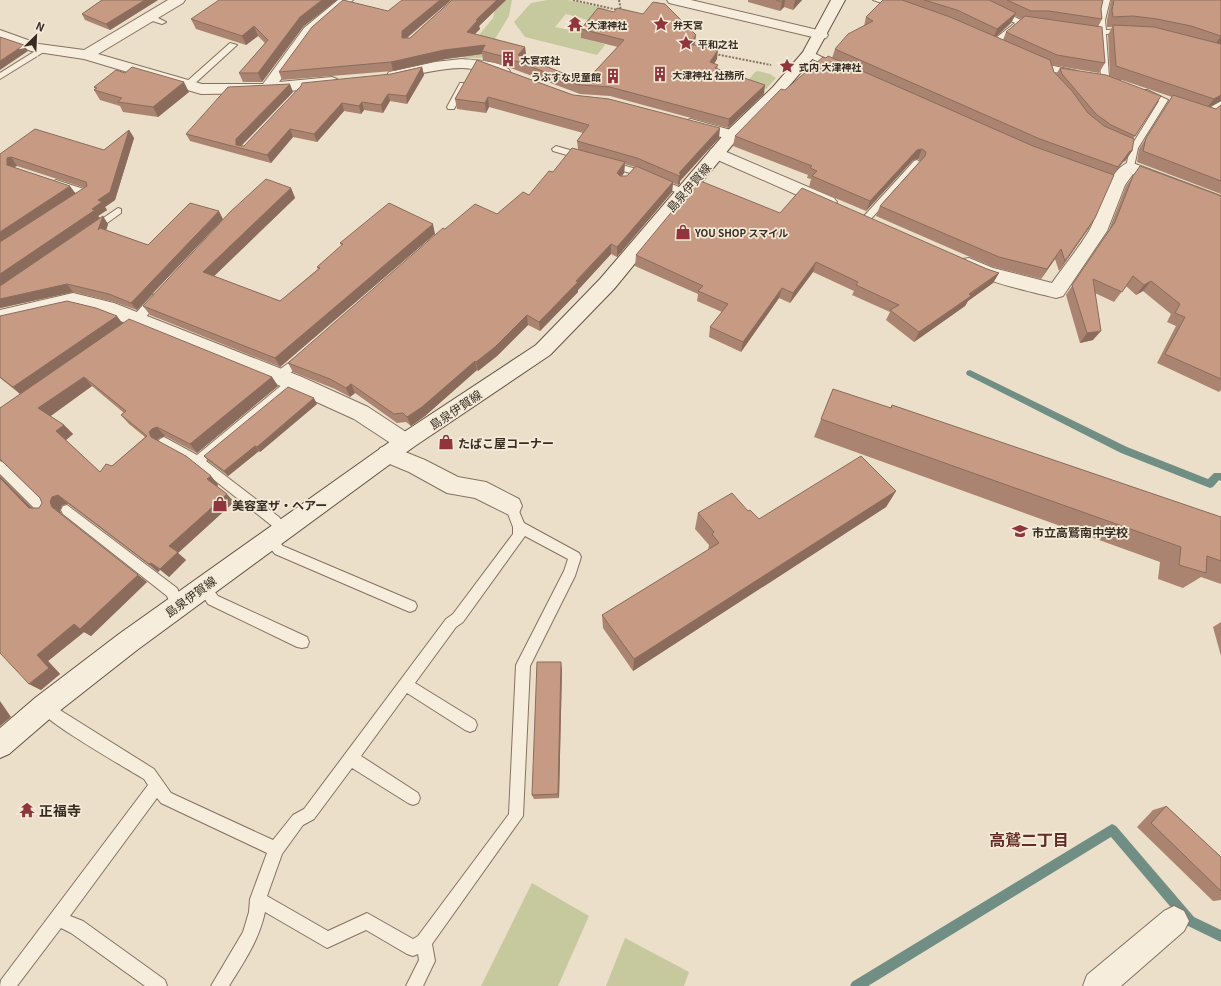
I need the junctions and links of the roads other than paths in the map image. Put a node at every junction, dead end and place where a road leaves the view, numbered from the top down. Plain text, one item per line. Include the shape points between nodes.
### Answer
1 (178, 0) edge
2 (346, 0) edge
3 (674, 0) edge
4 (838, 0) edge
5 (877, 0) edge
6 (972, 0) edge
7 (1106, 0) edge
8 (902, 8) edge
9 (149, 17) junction
10 (162, 22) dead end
11 (1019, 22) junction
12 (1044, 25) edge
13 (1133, 31) edge
14 (1090, 32) edge
15 (1102, 33) junction
16 (0, 34) edge
17 (821, 35) junction
18 (233, 45) edge
19 (1004, 48) edge
20 (43, 50) junction
21 (809, 54) junction
22 (86, 55) junction
23 (1030, 60) edge
24 (475, 63) junction
25 (845, 71) edge
26 (1084, 75) edge
27 (514, 76) edge
28 (0, 77) edge
29 (377, 77) edge
30 (346, 80) edge
31 (188, 86) junction
32 (267, 88) junction
33 (1221, 105) edge
34 (451, 107) dead end
35 (1194, 110) edge
36 (680, 121) edge
37 (732, 136) junction
38 (1125, 143) edge
39 (1134, 148) junction
40 (556, 149) dead end
41 (717, 153) junction
42 (917, 163) edge
43 (1130, 168) junction
44 (45, 179) edge
45 (683, 192) junction
46 (1221, 202) edge
47 (68, 205) edge
48 (118, 211) dead end
49 (861, 216) joint
50 (85, 234) edge
51 (951, 256) edge
52 (164, 288) edge
53 (0, 317) edge
54 (130, 325) junction
55 (312, 348) edge
56 (287, 380) junction
57 (164, 442) edge
58 (396, 448) junction
59 (198, 461) junction
60 (0, 466) edge
61 (511, 506) joint
62 (67, 510) edge
63 (45, 511) edge
64 (519, 527) junction
65 (276, 535) junction
66 (203, 587) junction
67 (178, 606) junction
68 (410, 606) dead end
69 (302, 642) dead end
70 (406, 685) junction
71 (44, 707) junction
72 (470, 725) dead end
73 (0, 745) edge
74 (350, 758) junction
75 (157, 786) junction
76 (413, 798) dead end
77 (276, 849) junction
78 (258, 899) junction
79 (57, 918) junction
80 (1174, 920) dead end
81 (424, 942) junction
82 (151, 984) edge
83 (7, 986) edge
84 (219, 986) edge
85 (414, 986) edge
86 (1098, 986) edge

1 - 9 street
2 - 32 street via 309,31
3 - 17 street
4 - 17 street, 島泉伊賀線
5 - 8 lane
6 - 11 lane
7 - 15 lane via 1101,20
9 - 10 lane
9 - 22 street
11 - 12 lane
11 - 19 lane via 992,42
13 - 15 lane
14 - 15 lane
15 - 39 lane via 1102,78 1168,101
16 - 20 street
17 - 21 street, 島泉伊賀線
18 - 31 lane
20 - 22 street
20 - 28 lane
21 - 25 lane
21 - 37 street, 島泉伊賀線 via 778,90
22 - 31 street
23 - 26 lane via 1051,74
24 - 27 street
24 - 29 street via 446,64
24 - 34 lane
30 - 32 street via 297,90
31 - 32 street via 221,90
33 - 35 lane via 1209,115
36 - 37 street
37 - 41 street, 島泉伊賀線
38 - 39 lane
39 - 43 lane
40 - 45 lane via 595,160 630,175
41 - 45 street, 島泉伊賀線
41 - 49 street
42 - 49 lane
43 - 46 street
43 - 51 street via 1113,183 1098,231 1056,291 988,273
44 - 47 lane via 87,193
45 - 58 street, 島泉伊賀線 via 606,284 543,350
48 - 50 lane
52 - 54 lane
53 - 54 street via 73,300 107,308
54 - 56 street
55 - 56 lane
56 - 58 street via 362,414
56 - 59 lane via 287,387
57 - 59 lane
58 - 61 street via 418,466 455,486 478,489
58 - 65 street, 島泉伊賀線
59 - 65 lane via 275,521
60 - 63 lane
61 - 64 lane
62 - 67 lane via 172,592
64 - 70 lane via 519,535 458,618 450,623
64 - 81 lane via 575,557 570,572 523,665 516,816
65 - 66 street, 島泉伊賀線
65 - 68 lane via 279,550
66 - 67 street, 島泉伊賀線
66 - 69 lane via 213,600
67 - 71 street, 島泉伊賀線
70 - 72 lane
70 - 74 lane
71 - 73 street, 島泉伊賀線
71 - 75 lane via 149,774
74 - 76 lane
74 - 77 lane via 308,814 298,820
75 - 77 lane via 166,798
75 - 79 lane
77 - 78 lane
78 - 81 lane via 327,940 367,921 413,948
78 - 84 lane via 258,914 250,939
79 - 82 lane via 77,927
79 - 83 lane
80 - 86 street
81 - 85 lane via 427,961

